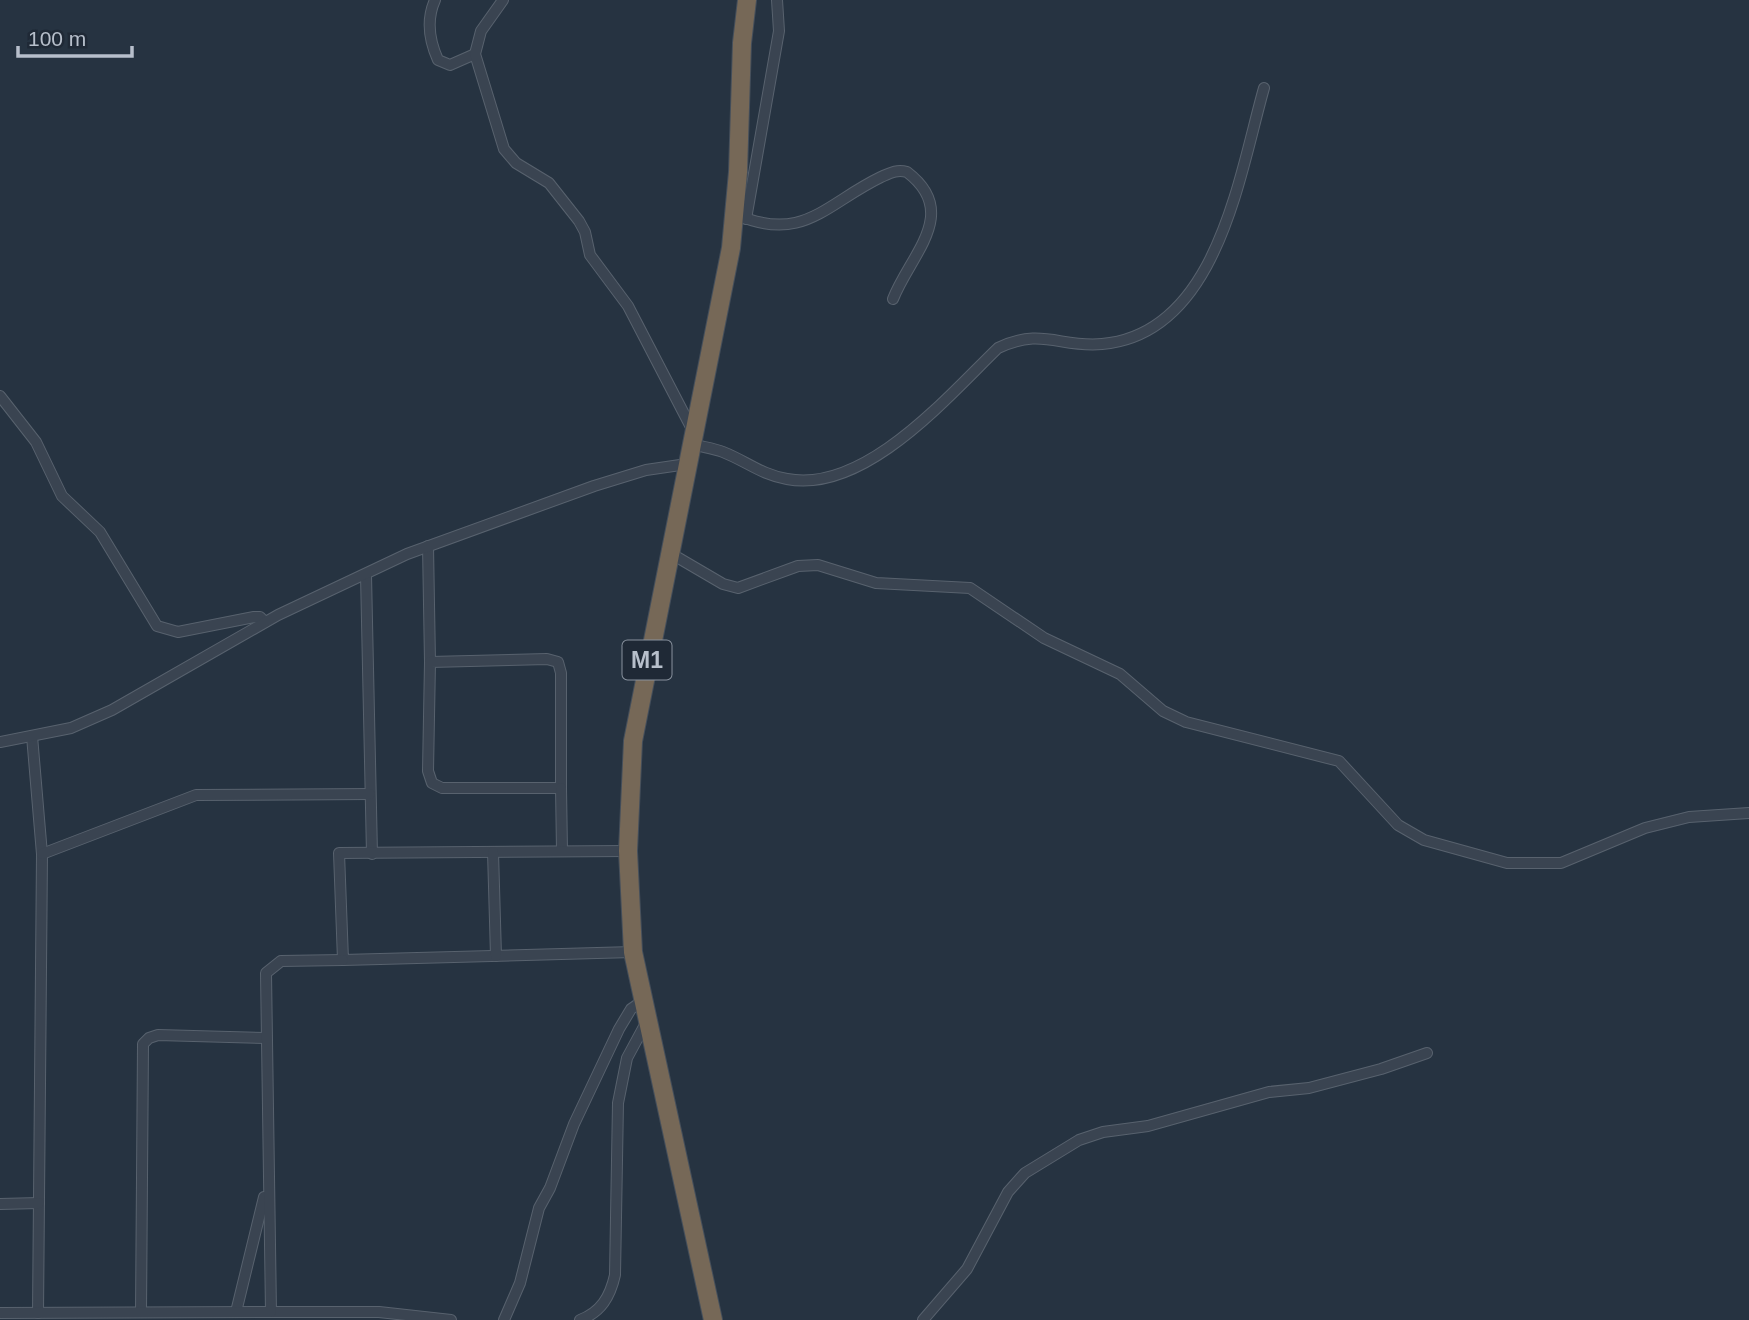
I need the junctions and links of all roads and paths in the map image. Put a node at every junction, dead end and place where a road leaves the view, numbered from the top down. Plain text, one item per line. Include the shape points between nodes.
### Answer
1 (435, 0) edge
2 (503, 0) edge
3 (747, 0) edge
4 (778, 0) edge
5 (475, 54) junction
6 (1264, 88) dead end
7 (741, 216) junction
8 (894, 299) dead end
9 (0, 397) edge
10 (693, 439) junction
11 (687, 464) junction
12 (428, 546) junction
13 (670, 553) junction
14 (366, 575) junction
15 (265, 622) junction
16 (429, 662) junction
17 (32, 736) junction
18 (0, 742) edge
19 (561, 788) junction
20 (370, 793) junction
21 (1749, 813) edge
22 (562, 851) junction
23 (628, 851) junction
24 (493, 852) junction
25 (42, 854) junction
26 (372, 854) junction
27 (633, 952) junction
28 (496, 956) junction
29 (343, 960) junction
30 (644, 999) junction
31 (648, 1018) junction
32 (265, 1038) junction
33 (1427, 1053) dead end
34 (268, 1182) junction
35 (39, 1203) junction
36 (0, 1204) edge
37 (141, 1312) junction
38 (236, 1312) junction
39 (271, 1312) junction
40 (0, 1313) edge
41 (38, 1313) junction
42 (451, 1320) edge
43 (504, 1320) edge
44 (580, 1320) edge
45 (713, 1320) edge
46 (923, 1320) edge

1 - 5 street via 429,31 438,60 450,65
2 - 5 street via 481,31
3 - 7 highway, M1 via 742,43
4 - 7 street via 779,31
5 - 10 street via 504,149 516,163 549,183 579,221 590,255 628,306
6 - 10 street via 1220,245 1185,300 1159,322 1103,345 1041,336 1015,340 998,348 887,450 820,478 791,480 766,475
7 - 8 street via 774,226 811,220 876,180 907,172 929,197 932,219 923,248 907,267
7 - 10 highway, M1
9 - 15 street via 36,442 62,496 100,532 157,626 178,632 254,617
10 - 11 highway, M1
11 - 12 street via 646,470 594,486
11 - 13 highway, M1
12 - 14 street
12 - 16 street
13 - 21 street via 738,588 799,566 817,565 876,583 970,587 1044,638 1119,674 1163,711 1186,722 1339,761 1398,825 1424,840 1469,855 1507,863 1561,863 1645,828 1689,817
13 - 23 highway, M1 via 633,741
14 - 15 street
14 - 20 street
15 - 17 street via 113,710 71,728
16 - 19 street via 428,771 432,783 442,788
16 - 19 street via 558,662
17 - 18 street
17 - 25 street
19 - 22 street
20 - 25 street via 196,795
20 - 26 street
22 - 23 street
22 - 24 street
23 - 27 highway, M1
24 - 26 street
24 - 28 street
25 - 35 street
26 - 29 street via 339,853
27 - 28 street
27 - 30 highway, M1
28 - 29 street
29 - 32 street via 281,961 271,966 266,973
30 - 31 highway, M1
30 - 43 street via 631,1009 619,1030 574,1124 539,1208 520,1283
31 - 44 street via 627,1058 618,1103 611,1294 600,1308
31 - 45 highway, M1
32 - 34 street
32 - 37 street via 158,1035 143,1044
33 - 46 street via 1321,1085 1269,1092 1079,1140 1025,1173 1008,1192 967,1269
34 - 38 street
34 - 39 street
35 - 36 street
35 - 41 street
37 - 38 street
37 - 41 street
38 - 39 street
39 - 42 street via 379,1312
40 - 41 street

